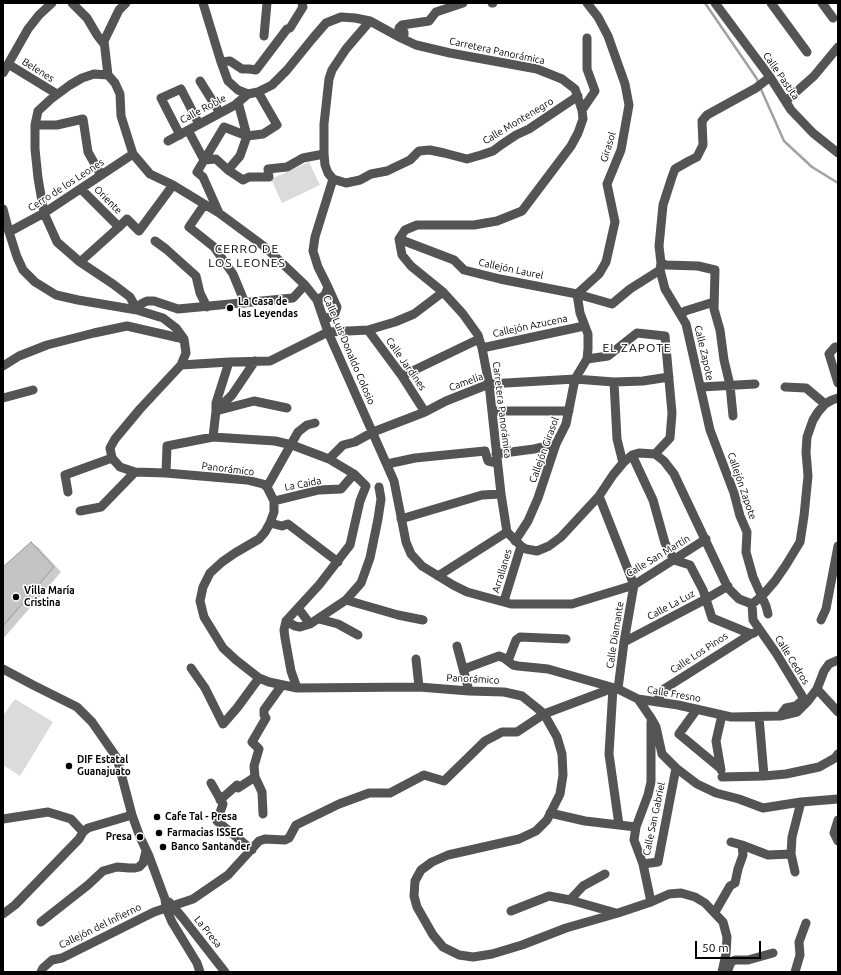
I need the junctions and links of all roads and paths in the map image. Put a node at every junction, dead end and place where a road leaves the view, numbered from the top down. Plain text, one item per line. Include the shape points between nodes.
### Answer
1 (52, 3) edge
2 (72, 3) edge
3 (126, 3) edge
4 (267, 3) edge
5 (302, 3) edge
6 (463, 3) edge
7 (587, 3) edge
8 (715, 3) edge
9 (772, 3) edge
10 (822, 3) edge
11 (204, 4) edge
12 (833, 18) dead end
13 (370, 21) junction
14 (264, 36) dead end
15 (401, 38) junction
16 (586, 38) dead end
17 (104, 44) junction
18 (838, 47) edge
19 (807, 52) dead end
20 (221, 62) junction
21 (8, 64) junction
22 (3, 73) edge
23 (108, 75) junction
24 (769, 78) junction
25 (200, 81) dead end
26 (258, 92) junction
27 (57, 94) junction
28 (248, 94) junction
29 (578, 96) junction
30 (786, 101) junction
31 (238, 102) junction
32 (582, 110) junction
33 (220, 113) junction
34 (199, 124) junction
35 (35, 125) junction
36 (188, 130) junction
37 (180, 135) junction
38 (247, 136) junction
39 (168, 141) dead end
40 (838, 153) edge
41 (133, 154) junction
42 (324, 154) junction
43 (204, 160) junction
44 (228, 170) junction
45 (101, 175) junction
46 (333, 179) junction
47 (174, 185) junction
48 (81, 189) junction
49 (204, 205) junction
50 (3, 209) edge
51 (44, 213) junction
52 (219, 213) junction
53 (120, 227) junction
54 (9, 232) junction
55 (399, 239) junction
56 (155, 241) dead end
57 (80, 262) junction
58 (660, 266) junction
59 (304, 285) junction
60 (328, 287) junction
61 (443, 292) junction
62 (577, 294) junction
63 (317, 300) junction
64 (714, 302) junction
65 (245, 303) junction
66 (168, 305) junction
67 (207, 307) junction
68 (137, 310) junction
69 (681, 315) junction
70 (163, 318) junction
71 (324, 321) junction
72 (584, 326) junction
73 (368, 330) junction
74 (328, 332) junction
75 (184, 339) junction
76 (480, 344) junction
77 (838, 347) edge
78 (587, 359) junction
79 (255, 361) junction
80 (229, 362) junction
81 (181, 365) junction
82 (3, 366) edge
83 (402, 376) junction
84 (669, 377) junction
85 (574, 379) junction
86 (614, 382) junction
87 (838, 383) edge
88 (489, 384) junction
89 (755, 384) dead end
90 (730, 385) junction
91 (701, 387) junction
92 (785, 387) dead end
93 (33, 390) dead end
94 (3, 398) edge
95 (838, 398) edge
96 (825, 404) junction
97 (287, 408) dead end
98 (216, 411) junction
99 (492, 411) junction
100 (569, 411) junction
101 (425, 412) junction
102 (733, 416) dead end
103 (315, 424) dead end
104 (710, 430) joint
105 (373, 432) junction
106 (212, 437) junction
107 (556, 444) junction
108 (292, 445) junction
109 (655, 454) junction
110 (632, 455) junction
111 (112, 458) junction
112 (497, 458) junction
113 (329, 459) junction
114 (623, 463) junction
115 (387, 464) junction
116 (135, 472) junction
117 (166, 473) junction
118 (354, 474) junction
119 (394, 481) junction
120 (366, 486) junction
121 (267, 487) junction
122 (379, 487) junction
123 (68, 492) dead end
124 (501, 494) junction
125 (598, 496) junction
126 (274, 501) junction
127 (80, 511) dead end
128 (401, 519) junction
129 (270, 523) junction
130 (507, 532) junction
131 (706, 539) junction
132 (518, 544) junction
133 (838, 546) edge
134 (674, 560) junction
135 (338, 562) junction
136 (438, 576) junction
137 (634, 585) junction
138 (728, 586) junction
139 (762, 596) junction
140 (706, 599) junction
141 (346, 600) junction
142 (504, 601) junction
143 (752, 604) junction
144 (298, 608) junction
145 (768, 614) dead end
146 (319, 618) junction
147 (423, 620) dead end
148 (821, 620) dead end
149 (286, 621) junction
150 (310, 624) junction
151 (761, 631) junction
152 (751, 634) junction
153 (358, 635) dead end
154 (566, 639) dead end
155 (624, 642) junction
156 (457, 646) dead end
157 (416, 658) dead end
158 (838, 660) edge
159 (508, 661) junction
160 (191, 668) dead end
161 (464, 668) junction
162 (3, 669) edge
163 (259, 678) junction
164 (282, 685) junction
165 (419, 687) junction
166 (298, 688) junction
167 (616, 688) junction
168 (816, 689) junction
169 (469, 691) junction
170 (638, 699) junction
171 (656, 702) junction
172 (697, 709) junction
173 (838, 712) edge
174 (544, 714) junction
175 (722, 715) junction
176 (780, 716) junction
177 (759, 717) junction
178 (651, 718) junction
179 (838, 754) edge
180 (676, 768) junction
181 (721, 773) junction
182 (764, 776) junction
183 (255, 777) junction
184 (211, 783) dead end
185 (716, 793) junction
186 (838, 799) edge
187 (220, 800) junction
188 (801, 802) junction
189 (550, 813) junction
190 (263, 814) dead end
191 (132, 815) junction
192 (3, 819) edge
193 (838, 820) edge
194 (619, 825) junction
195 (636, 827) junction
196 (82, 832) junction
197 (838, 841) edge
198 (731, 842) dead end
199 (742, 845) junction
200 (252, 850) junction
201 (146, 851) junction
202 (791, 854) junction
203 (643, 864) junction
204 (795, 872) dead end
205 (605, 874) dead end
206 (570, 900) junction
207 (651, 902) junction
208 (168, 904) junction
209 (511, 911) dead end
210 (714, 912) junction
211 (618, 913) junction
212 (3, 914) edge
213 (41, 922) dead end
214 (806, 923) dead end
215 (773, 953) dead end
216 (41, 972) edge
217 (200, 972) edge
218 (226, 972) edge
219 (722, 972) edge
220 (795, 972) edge

1 - 21 street via 28,29
2 - 17 street via 87,18
3 - 17 street via 119,10
4 - 14 street
5 - 20 street via 303,7 290,28 286,29 256,70 242,69 230,61
6 - 15 street via 436,12 429,21 402,25 400,28 404,34
7 - 62 street, Girasol via 608,36 623,78 629,105 621,150 607,184 615,222 606,262 599,274
8 - 24 street, Calle Pastita
9 - 19 street
10 - 12 street
11 - 20 street
13 - 15 street, Carretera Panorámica
13 - 26 street, Carretera Panorámica via 341,17 326,23 277,80
13 - 42 street via 332,70 324,124
15 - 29 street, Carretera Panorámica via 416,45 537,69 562,79
16 - 32 street via 587,69 595,91
17 - 23 street
18 - 30 street via 814,76
20 - 28 street via 228,81 238,90
21 - 22 street
21 - 27 street, Belenes
23 - 27 street via 94,74 82,78
23 - 41 street, Calle Luis Donaldo Colosio via 120,94 122,116
24 - 30 street, Calle Pastita
24 - 58 street, Calle Zapote via 707,115 702,121 703,145 697,157 675,169 663,206
25 - 33 street
26 - 28 street, Carretera Panorámica
26 - 38 street via 277,125 263,134
27 - 35 street via 38,111
28 - 31 street, Calle Roble
29 - 32 street, Carretera Panorámica
29 - 46 street, Calle Montenegro via 529,129 482,155 467,159 430,150 419,152 410,160 388,171 371,174 360,180 346,183
30 - 40 street, Calle Pastita via 813,133
31 - 33 street, Calle Roble
31 - 38 street
32 - 55 street, Carretera Panorámica via 583,119 571,146 522,211 497,221 474,225 417,225 406,230
33 - 34 street, Calle Roble
34 - 36 street, Calle Roble
34 - 37 street via 181,89 161,98
35 - 45 street via 57,125 84,119 88,152
35 - 51 street via 35,149
36 - 37 street, Calle Roble
36 - 43 street
37 - 39 street, Calle Roble
38 - 43 street via 224,127
38 - 44 street via 240,156
41 - 45 street, Cerro de los Leones
41 - 47 street, Calle Luis Donaldo Colosio via 150,174
42 - 44 street via 303,158 287,167 268,169 269,177 249,177 243,180
42 - 46 street via 325,165
43 - 44 street via 216,159
43 - 52 street via 197,172 203,177
45 - 48 street, Cerro de los Leones
46 - 60 street via 313,251
47 - 49 street, Calle Luis Donaldo Colosio
47 - 53 street via 139,230 127,219
48 - 51 street, Cerro de los Leones
48 - 53 street, Oriente
49 - 52 street, Calle Luis Donaldo Colosio
49 - 65 street via 189,228 214,247 233,274
50 - 54 street
51 - 54 street, Cerro de los Leones
51 - 57 street via 57,242
52 - 59 street, Calle Luis Donaldo Colosio via 265,247
53 - 57 street
54 - 68 street via 23,270 35,282 56,295
55 - 61 street, Carretera Panorámica via 402,255 411,266
55 - 62 street, Callejón Laurel via 454,260 464,270
56 - 67 street via 196,276
57 - 68 street via 130,297
58 - 62 street via 612,304
58 - 64 street via 698,266 715,270
58 - 69 street, Calle Zapote via 665,289
59 - 63 street, Calle Luis Donaldo Colosio
59 - 65 street via 293,298
60 - 63 street via 324,295
60 - 71 street via 337,307 335,313
61 - 73 street via 414,314
61 - 76 street, Carretera Panorámica via 464,314 478,335
62 - 72 street
63 - 71 street, Calle Luis Donaldo Colosio
64 - 69 street via 685,311
64 - 90 street
65 - 67 street
66 - 67 street via 178,310
66 - 68 street via 147,301
66 - 70 street
68 - 70 street
69 - 91 street, Calle Zapote via 686,324
70 - 75 street via 176,328
71 - 74 street, Calle Luis Donaldo Colosio
72 - 76 street, Callejón Azucena
72 - 78 street via 588,334
73 - 74 street
73 - 83 street, Calle Jardines
74 - 79 street via 270,361
74 - 105 street, Calle Luis Donaldo Colosio
75 - 81 street via 186,353
75 - 82 street via 126,326 47,345 19,356
76 - 83 street, Callejón Azucena
76 - 88 street, Carretera Panorámica
77 - 87 street via 829,354
78 - 84 street via 608,356 636,334 666,336
78 - 85 street, Callejón Girasol
79 - 80 street
79 - 98 street via 232,395
80 - 81 street
80 - 98 street via 216,403
81 - 111 street via 115,439 110,448
83 - 101 street, Calle Jardines
84 - 86 street, Camelia
84 - 109 street via 672,413 670,438
85 - 86 street, Camelia
85 - 88 street, Camelia
85 - 100 street, Callejón Girasol
86 - 114 street via 617,439
88 - 99 street, Carretera Panorámica
88 - 101 street, Camelia
89 - 90 street
90 - 91 street
90 - 102 street
91 - 104 street, Calle Zapote
92 - 96 street via 806,388
93 - 94 street
95 - 96 street
96 - 139 street via 813,420 807,437 808,476 800,542
97 - 98 street via 254,400
98 - 106 street
99 - 100 street
99 - 112 street, Carretera Panorámica
100 - 107 street, Callejón Girasol
101 - 105 street, Camelia
103 - 108 street via 306,425 298,432
104 - 139 street, Callejón Zapote via 747,532 746,552 753,578
105 - 113 street, Camelia via 355,442 343,445
105 - 115 street, Calle Luis Donaldo Colosio
106 - 108 street via 275,441
106 - 117 street via 167,446
107 - 112 street
107 - 132 street, Callejón Girasol via 538,498
108 - 113 street
108 - 121 street
109 - 110 street
109 - 131 street via 674,474
110 - 114 street
110 - 134 street via 653,500 664,543
111 - 116 street, Panorámico via 120,467
111 - 123 street via 65,475
112 - 115 street via 488,461 485,451 415,458
112 - 124 street, Carretera Panorámica
113 - 118 street
114 - 125 street
115 - 119 street, Calle Luis Donaldo Colosio
116 - 117 street, Panorámico
116 - 127 street via 101,507
117 - 121 street, Panorámico via 247,480
118 - 120 street
118 - 126 street, La Caida via 341,490 320,490
119 - 122 street
119 - 128 street, Calle Luis Donaldo Colosio
120 - 122 street
120 - 135 street via 350,546
121 - 126 street
122 - 141 street via 381,499 370,558 362,583
124 - 128 street via 482,495
124 - 130 street, Carretera Panorámica
125 - 132 street via 549,546 537,551
125 - 137 street
126 - 129 street, Panorámico
128 - 136 street, Calle Luis Donaldo Colosio via 411,554 422,566
129 - 135 street via 282,526 288,524
129 - 163 street, Panorámico via 260,539 222,562 210,574 203,587 200,601 204,617 223,648
130 - 132 street
130 - 136 street
131 - 134 street, Calle San Martín
131 - 138 street
132 - 142 street, Arrallanes
133 - 148 street via 826,609
134 - 137 street, Calle San Martín
134 - 140 street via 690,565
135 - 144 street
136 - 142 street, Calle Luis Donaldo Colosio via 467,592
137 - 142 street, Calle San Martín via 572,604 511,604
137 - 155 street, Calle Diamante
138 - 140 street, Calle La Luz
138 - 143 street via 739,599
139 - 143 street
139 - 145 street
140 - 152 street via 712,618
140 - 155 street, Calle La Luz
141 - 146 street
141 - 147 street
143 - 151 street, Calle Cedros via 753,620
144 - 149 street
144 - 150 street
146 - 150 street
146 - 153 street via 338,624
149 - 150 street via 300,627
149 - 166 street via 284,638 291,671
151 - 152 street, Calle Los Pinos
151 - 176 street, Calle Cedros via 804,699 796,706 786,708
152 - 171 street, Calle Los Pinos via 664,689
154 - 159 street via 520,637 516,640
155 - 167 street, Calle Diamante
156 - 161 street
157 - 165 street
158 - 168 street, Calle Fresno via 824,670
159 - 161 street, Calle Fresno via 499,656
159 - 167 street, Calle Fresno via 513,665 548,669
160 - 163 street via 205,688 223,724
161 - 169 street
162 - 191 street via 77,708 92,722 117,758
163 - 164 street, Panorámico
164 - 166 street, Panorámico
164 - 183 street via 264,710 266,718 252,742 259,749 254,766
165 - 166 street, Panorámico
165 - 169 street, Panorámico
167 - 170 street, Calle Fresno
167 - 174 street
167 - 194 street, Calle Diamante via 609,754
168 - 173 street
168 - 176 street, Calle Fresno via 797,712
169 - 174 street, Panorámico via 504,692 522,696
170 - 171 street, Calle Fresno
170 - 178 street
171 - 172 street, Calle Fresno
172 - 175 street, Calle Fresno
172 - 181 street via 679,734
174 - 189 street, Panorámico via 557,737 562,754 563,775 560,794
174 - 200 street, Callejón del Infierno via 517,732 502,732 485,741 444,781 424,775 390,793 369,793 296,825 289,838 285,840 265,839 259,841
175 - 177 street, Calle Fresno
175 - 181 street via 716,741
176 - 177 street, Calle Fresno
177 - 182 street
178 - 180 street via 656,727 662,754
178 - 195 street via 651,782
179 - 182 street via 819,767
180 - 185 street via 697,784
180 - 203 street, Calle San Gabriel via 658,862
181 - 182 street
181 - 185 street
183 - 187 street via 238,788 237,785
183 - 190 street via 262,792
184 - 187 street
185 - 188 street via 764,808
186 - 188 street
187 - 200 street via 223,804 217,821
188 - 202 street via 792,837
189 - 194 street
189 - 211 street, Panorámico via 536,831 519,839 448,855 421,870 415,881 414,896 417,907 433,935 443,947 459,955 473,957 522,945 566,928
191 - 196 street
191 - 201 street
192 - 196 street via 48,812 71,819
193 - 197 street via 834,833
194 - 195 street
195 - 203 street via 634,840
196 - 212 street via 79,839 14,906
198 - 199 street
199 - 202 street via 768,855
199 - 210 street via 743,854 735,883 730,886
200 - 208 street, Callejón del Infierno via 228,875 193,899
201 - 208 street
201 - 213 street via 143,863 139,867 117,867 103,871
202 - 204 street
203 - 207 street
205 - 206 street via 583,886
206 - 209 street via 549,896
206 - 211 street
207 - 210 street, Panorámico via 669,894 681,893 695,897
207 - 211 street, Panorámico
208 - 216 street, Callejón del Infierno via 62,958 52,960
208 - 217 street via 172,922
208 - 218 street, La Presa
210 - 219 street, Panorámico via 723,922 726,937
214 - 220 street via 799,942 800,955
215 - 219 street via 748,960 735,960 728,970

